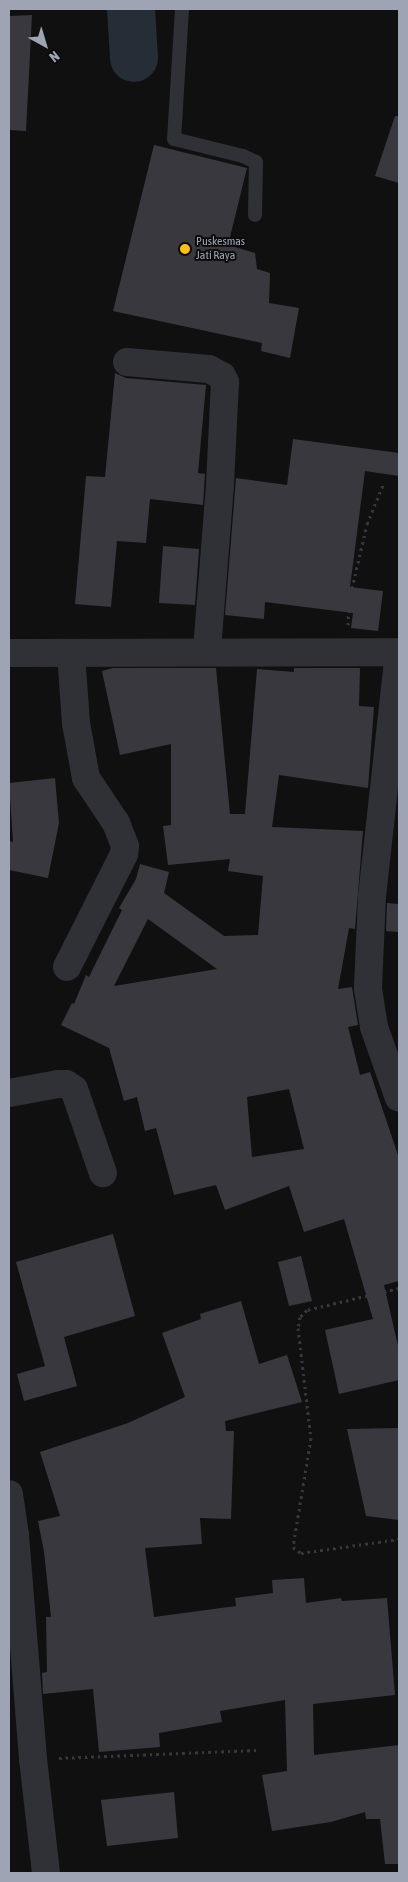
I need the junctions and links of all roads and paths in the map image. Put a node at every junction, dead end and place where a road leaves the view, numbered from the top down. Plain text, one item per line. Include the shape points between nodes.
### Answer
1 (182, 9) edge
2 (255, 215) dead end
3 (126, 362) dead end
4 (383, 485) dead end
5 (348, 650) junction
6 (207, 651) junction
7 (399, 652) edge
8 (9, 653) edge
9 (71, 653) junction
10 (67, 967) dead end
11 (9, 1093) edge
12 (399, 1098) edge
13 (103, 1173) dead end
14 (399, 1288) edge
15 (9, 1494) edge
16 (399, 1539) edge
17 (260, 1750) dead end
18 (33, 1759) junction
19 (46, 1873) edge

1 - 2 lane via 174,139 256,162
3 - 6 street via 209,369 222,376 225,382
4 - 5 path via 367,524 349,601
5 - 6 street
5 - 7 street
6 - 9 street
7 - 12 street via 372,896 368,989 374,1027
8 - 9 street
9 - 10 street via 76,723 86,778 116,823 125,846 124,854
11 - 13 street via 58,1084 74,1089
14 - 16 path via 307,1310 300,1317 298,1328 311,1438 293,1547 301,1553
15 - 18 street
17 - 18 path
18 - 19 street

